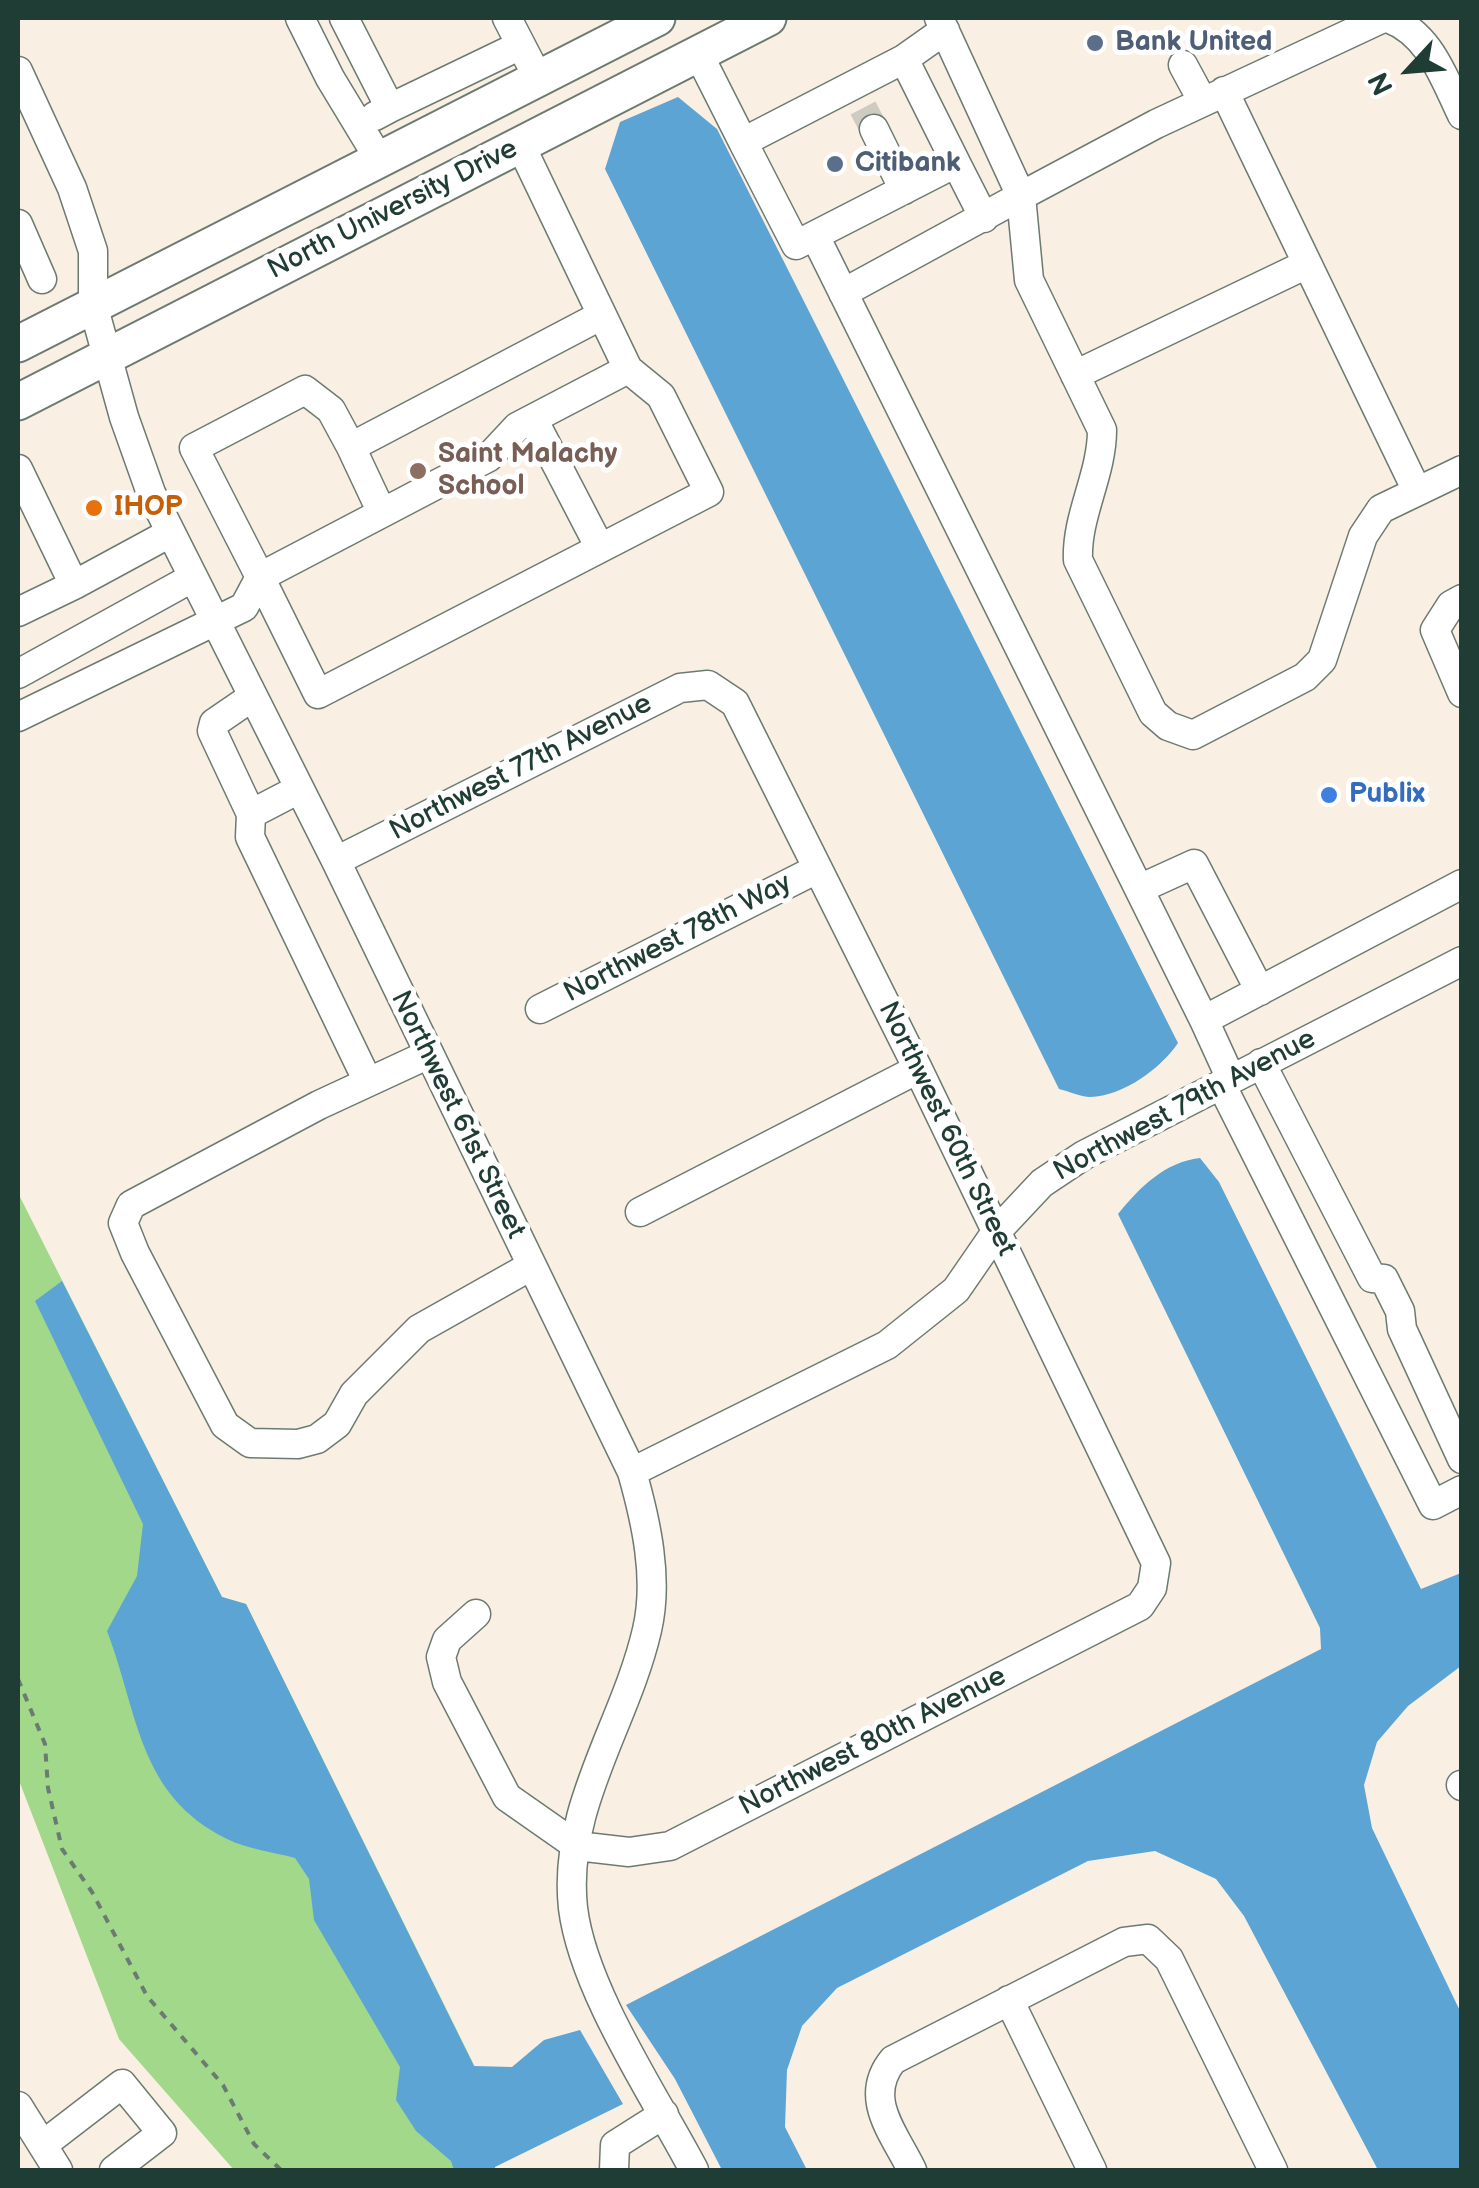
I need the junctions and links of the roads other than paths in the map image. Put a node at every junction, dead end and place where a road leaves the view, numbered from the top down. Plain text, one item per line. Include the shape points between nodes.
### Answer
1 (300, 18) edge
2 (344, 18) edge
3 (507, 18) edge
4 (657, 18) edge
5 (768, 18) edge
6 (1372, 19) edge
7 (942, 24) edge
8 (521, 45) junction
9 (698, 54) junction
10 (904, 59) junction
11 (1183, 65) dead end
12 (18, 71) edge
13 (538, 78) junction
14 (1214, 96) junction
15 (863, 107) junction
16 (390, 108) junction
17 (1462, 115) edge
18 (358, 124) junction
19 (744, 142) junction
20 (520, 144) junction
21 (380, 159) junction
22 (956, 163) junction
23 (904, 190) junction
24 (1022, 196) junction
25 (984, 218) junction
26 (18, 224) edge
27 (815, 236) junction
28 (1307, 264) junction
29 (42, 279) dead end
30 (842, 293) junction
31 (93, 306) junction
32 (602, 315) junction
33 (18, 344) edge
34 (106, 357) junction
35 (628, 369) junction
36 (1075, 375) junction
37 (18, 402) edge
38 (534, 419) junction
39 (351, 447) junction
40 (1462, 470) edge
41 (20, 482) edge
42 (1416, 490) junction
43 (382, 512) junction
44 (170, 534) junction
45 (600, 548) junction
46 (260, 577) junction
47 (192, 578) junction
48 (74, 584) junction
49 (1462, 599) edge
50 (18, 612) edge
51 (212, 620) junction
52 (18, 674) edge
53 (708, 685) joint
54 (1462, 693) edge
55 (252, 697) junction
56 (18, 714) edge
57 (299, 790) junction
58 (251, 814) junction
59 (336, 861) junction
60 (817, 869) junction
61 (1462, 884) edge
62 (1139, 889) junction
63 (1462, 961) edge
64 (1260, 991) junction
65 (540, 1010) dead end
66 (1204, 1020) junction
67 (427, 1055) junction
68 (1260, 1064) junction
69 (918, 1069) junction
70 (1226, 1081) junction
71 (368, 1082) junction
72 (640, 1212) dead end
73 (996, 1232) junction
74 (531, 1266) junction
75 (1462, 1459) edge
76 (632, 1472) junction
77 (1462, 1490) edge
78 (1152, 1588) joint
79 (476, 1614) dead end
80 (576, 1846) junction
81 (1009, 2000) junction
82 (18, 2106) edge
83 (664, 2114) junction
84 (44, 2144) junction
85 (58, 2170) edge
86 (114, 2170) edge
87 (614, 2170) edge
88 (694, 2170) edge
89 (912, 2170) edge
90 (1092, 2170) edge
91 (1273, 2170) edge

1 - 18 street
2 - 16 street
3 - 8 street
4 - 13 main road, North University Drive
5 - 9 main road, North University Drive
6 - 14 street
6 - 17 street via 1407,25 1430,49
7 - 10 street
7 - 24 street
8 - 13 street
8 - 16 street
9 - 19 street
9 - 20 main road, North University Drive
10 - 15 street
10 - 22 street
11 - 14 street
12 - 31 street, Northwest 61st Street via 94,251
13 - 21 main road, North University Drive
14 - 24 street
14 - 28 street
15 - 19 street
15 - 23 street
16 - 18 street
18 - 21 street
19 - 27 street via 796,245
20 - 32 street
20 - 34 main road, North University Drive
21 - 31 main road, North University Drive
22 - 23 street
22 - 25 street
23 - 27 street
24 - 25 street
24 - 36 street via 1030,280
25 - 30 street
26 - 29 street
27 - 30 street
28 - 36 street
28 - 42 street
30 - 62 street
31 - 33 main road, North University Drive
31 - 34 street, Northwest 61st Street
32 - 35 street
32 - 39 street
34 - 37 main road, North University Drive
34 - 44 street, Northwest 61st Street
35 - 38 street
35 - 45 street via 661,396 709,492
36 - 42 street via 1102,430 1078,560 1153,713 1193,735 1304,677 1322,660 1363,536 1381,509
38 - 43 street via 488,456
38 - 45 street
39 - 43 street
39 - 46 street via 332,410 305,390 194,448
40 - 42 street
41 - 48 street
43 - 46 street
44 - 47 street, Northwest 61st Street
44 - 48 street
45 - 46 street via 318,694
46 - 51 street via 244,607
47 - 51 street, Northwest 61st Street
47 - 52 street
48 - 50 street
49 - 54 street via 1435,630
51 - 55 street, Northwest 61st Street
51 - 56 street
53 - 59 street, Northwest 77th Avenue via 680,688
53 - 60 street, Northwest 60th Street via 734,704
55 - 57 street, Northwest 61st Street
55 - 58 street via 214,722 212,731
57 - 58 street
57 - 59 street, Northwest 61st Street
58 - 71 street via 250,837
59 - 67 street, Northwest 61st Street
60 - 65 street, Northwest 78th Way
60 - 69 street, Northwest 60th Street
61 - 64 street
62 - 64 street via 1194,864
62 - 66 street
63 - 68 street, Northwest 79th Avenue
64 - 66 street
66 - 70 street
67 - 71 street
67 - 74 street, Northwest 61st Street
68 - 70 street, Northwest 79th Avenue
68 - 75 street via 1372,1278 1384,1279
69 - 72 street
69 - 73 street, Northwest 60th Street
70 - 73 street, Northwest 79th Avenue via 1070,1164
70 - 77 street via 1432,1505
71 - 74 street via 131,1204 123,1224 134,1253 225,1425 250,1443 316,1439 337,1424 354,1394 419,1329
73 - 76 street, Northwest 79th Avenue via 956,1290 886,1345
73 - 78 street, Northwest 60th Street via 1156,1563
74 - 76 street, Northwest 61st Street
76 - 80 street, Northwest 61st Street via 646,1522 648,1626 582,1799
78 - 80 street, Northwest 80th Avenue via 1140,1606 670,1846 629,1852
79 - 80 street via 447,1640 441,1657 446,1682 508,1797
80 - 83 street, Northwest 61st Street via 573,1906 582,1949
81 - 89 street via 893,2060 879,2078 879,2102
81 - 90 street
81 - 91 street via 1124,1942 1148,1939 1169,1959
82 - 84 street
83 - 87 street via 615,2144
83 - 88 street, Northwest 61st Street
84 - 85 street
84 - 86 street via 122,2084 162,2133

